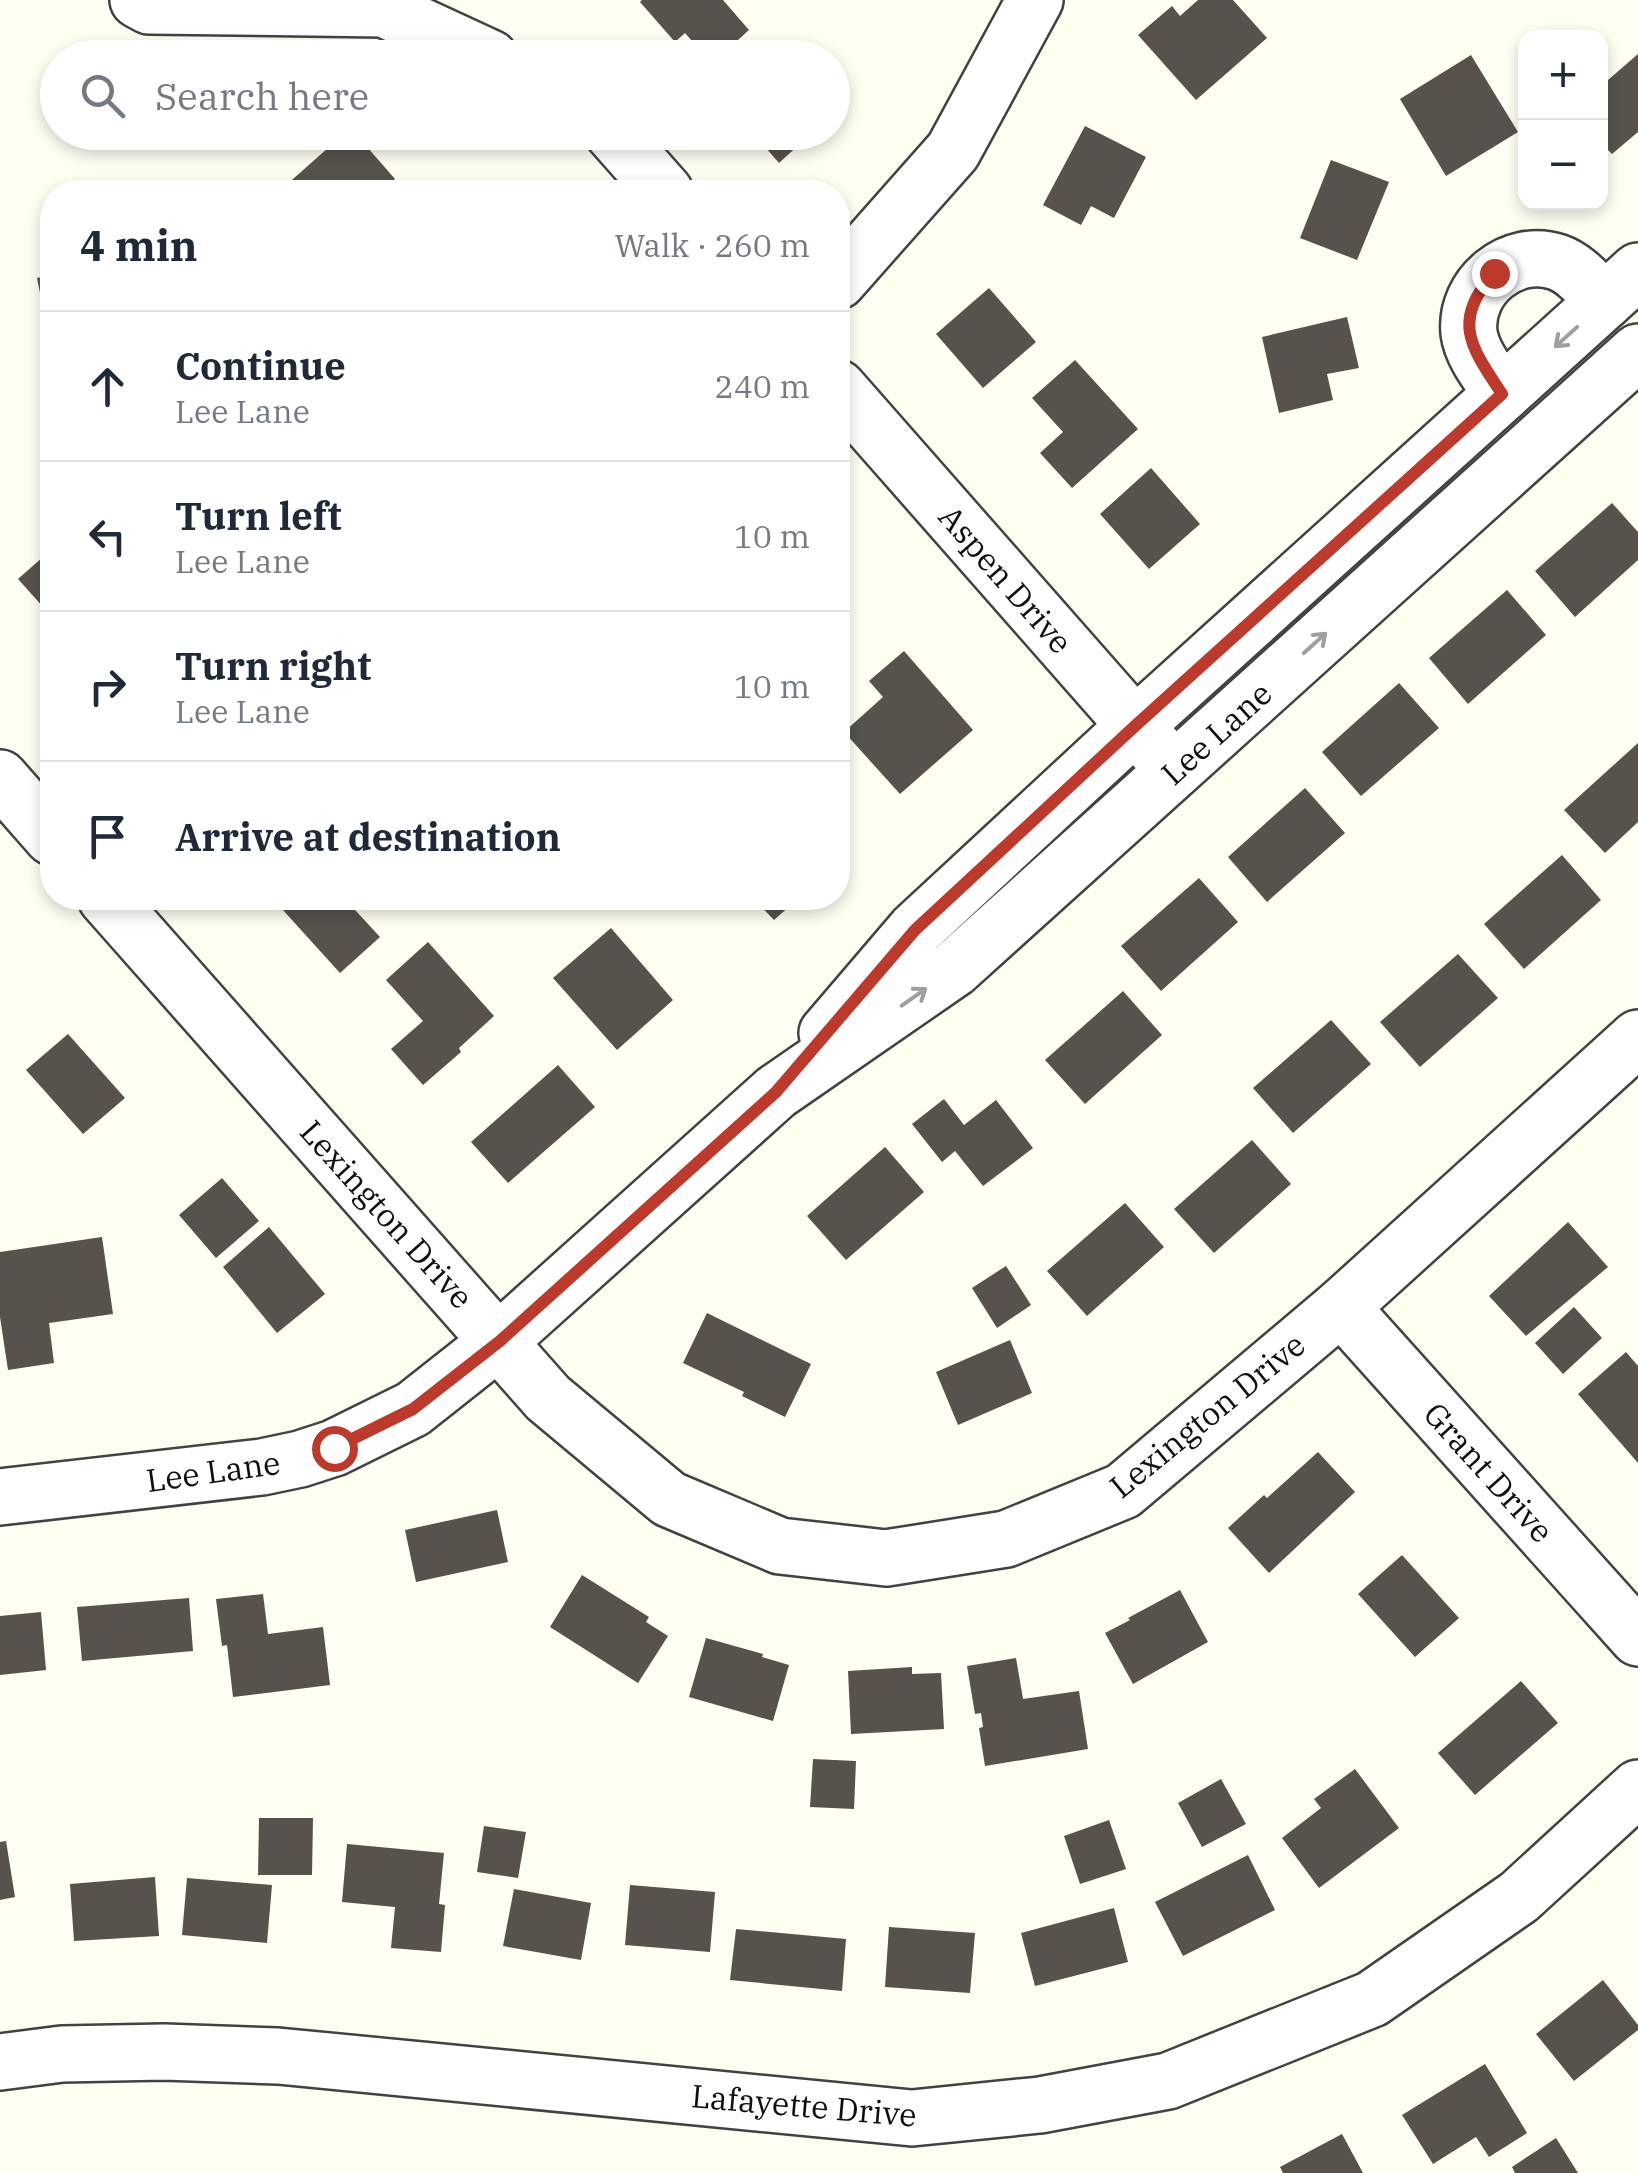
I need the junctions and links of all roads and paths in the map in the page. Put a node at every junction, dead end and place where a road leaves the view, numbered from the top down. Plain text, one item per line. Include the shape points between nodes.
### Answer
1 (138, 0) edge
2 (1036, 0) edge
3 (451, 40) edge
4 (628, 150) edge
5 (654, 180) edge
6 (850, 267) edge
7 (1621, 286) edge
8 (1638, 352) edge
9 (1502, 394) junction
10 (850, 402) edge
11 (1135, 726) junction
12 (1174, 770) junction
13 (0, 778) edge
14 (40, 824) edge
15 (117, 910) edge
16 (1638, 1038) edge
17 (776, 1092) junction
18 (1341, 1306) junction
19 (500, 1341) junction
20 (0, 1497) edge
21 (1638, 1638) edge
22 (1638, 1788) edge
23 (0, 2062) edge

1 - 3 street via 149,6 384,9
2 - 6 street via 953,151
4 - 5 street
7 -> 9 street, Lee Lane
7 - 9 street, Lee Lane via 1536,258 1494,273 1470,310 1469,333
12 -> 8 street, Lee Lane
9 - 11 street, Lee Lane
10 - 11 street, Aspen Drive
11 - 12 street, Aspen Drive
11 - 17 street, Lee Lane via 915,930
17 -> 12 street, Lee Lane via 954,970
13 - 14 street
15 - 19 street, Lexington Drive
16 - 18 street, Lexington Drive
17 - 19 street, Lee Lane
18 - 19 street, Lexington Drive via 1123,1491 1006,1539 886,1558 780,1546 668,1499 548,1398
18 - 21 street, Grant Drive
19 - 20 street, Lee Lane via 413,1409 300,1459
22 - 23 street, Lafayette Drive via 1519,1898 1372,1999 1168,2082 1040,2105 912,2118 278,2056 62,2054

